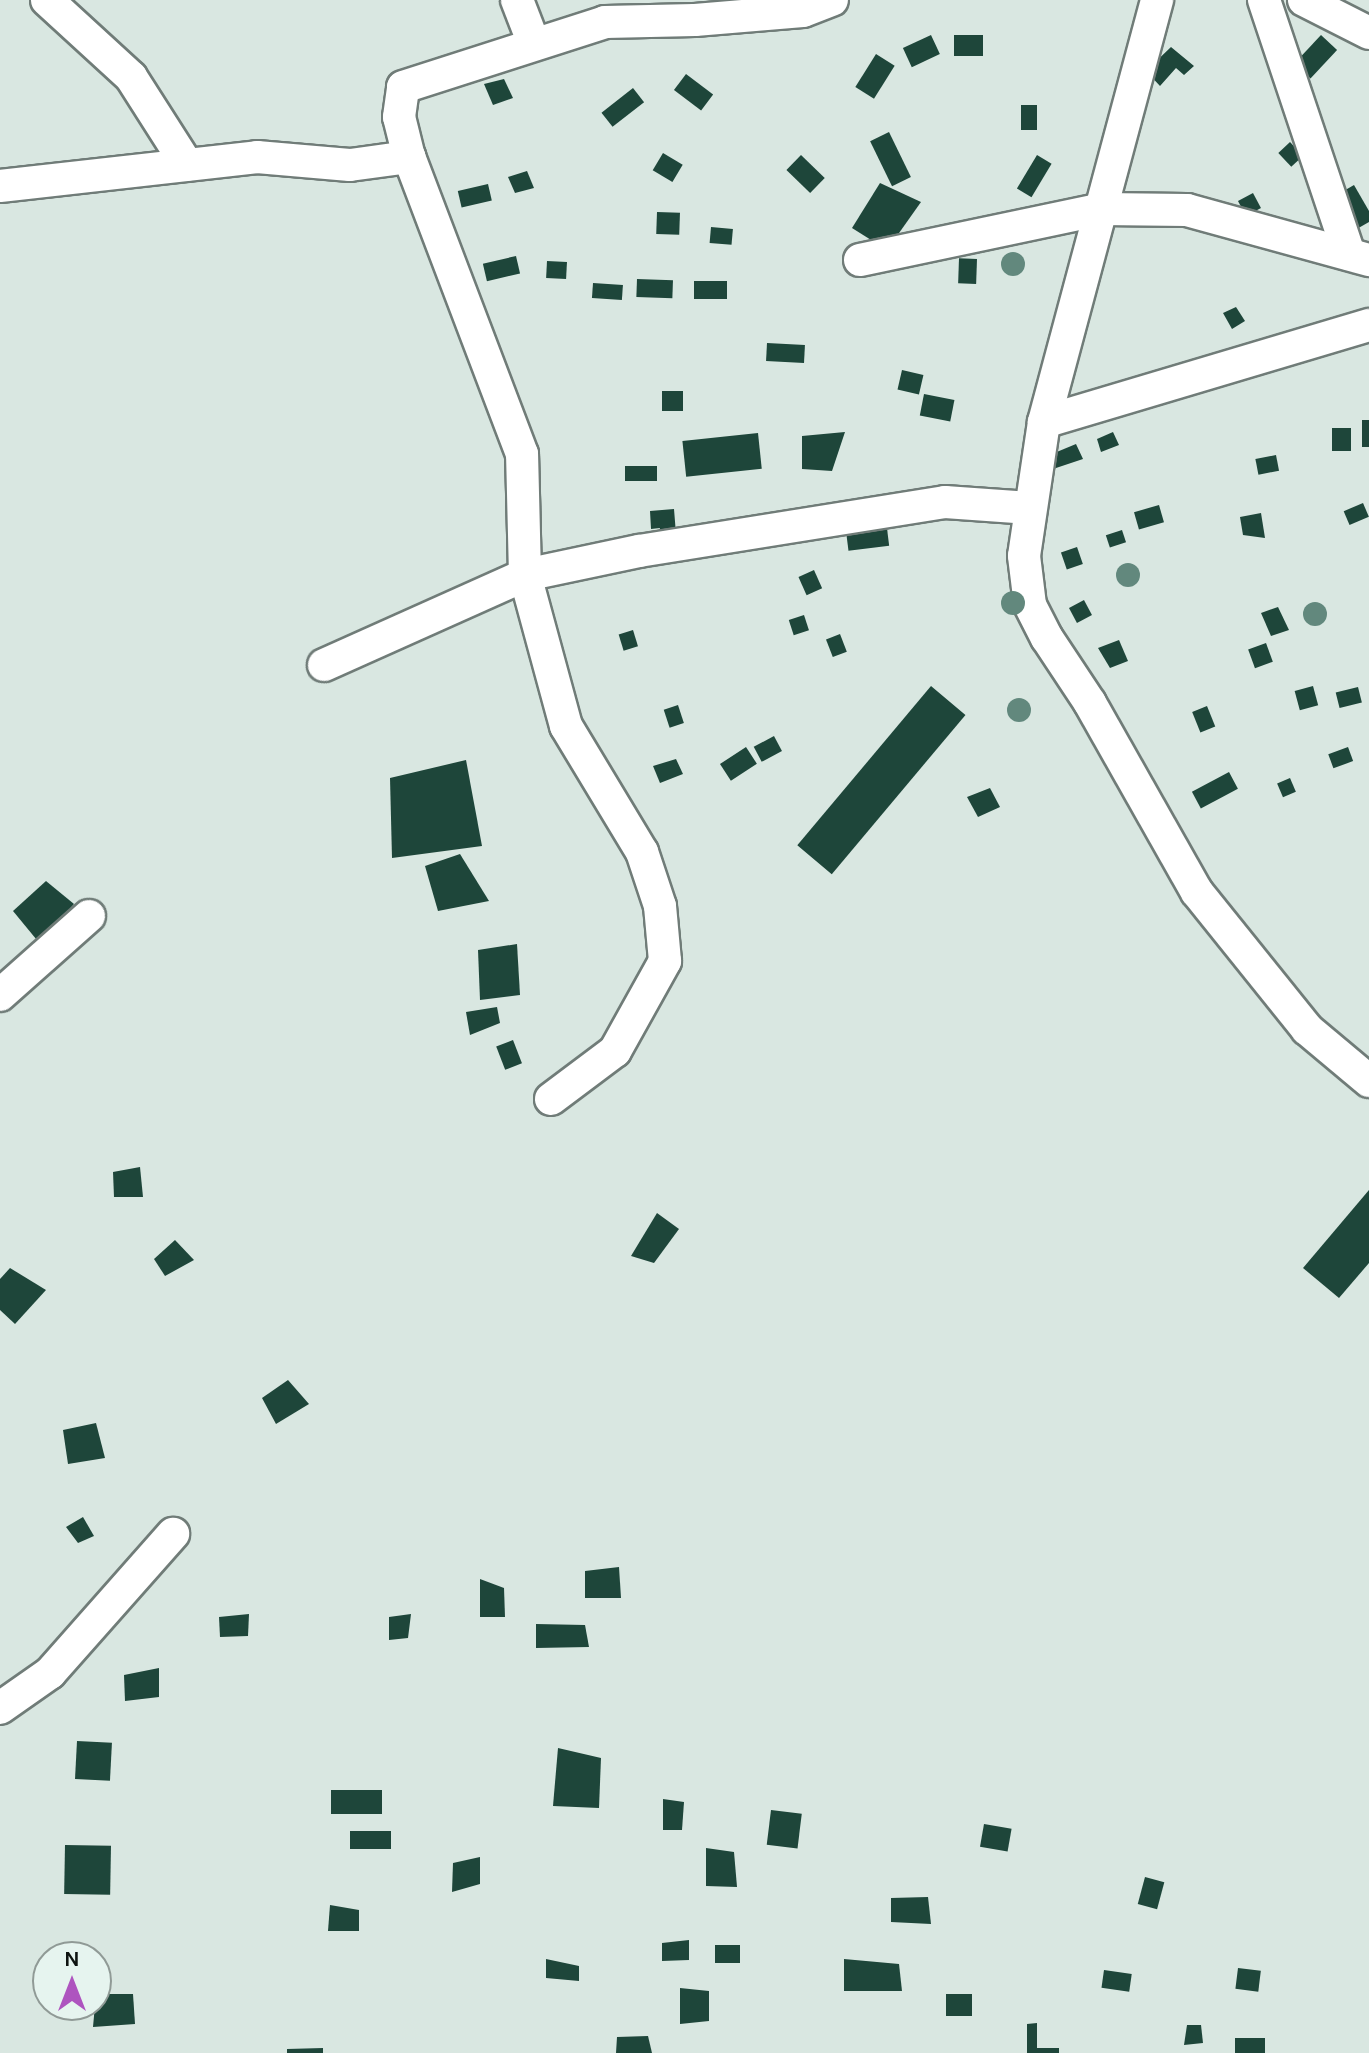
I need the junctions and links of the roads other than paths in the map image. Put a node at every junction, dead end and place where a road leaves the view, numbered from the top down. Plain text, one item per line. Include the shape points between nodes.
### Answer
1 (47, 0) edge
2 (517, 0) edge
3 (832, 0) edge
4 (1157, 0) edge
5 (1264, 0) edge
6 (1305, 0) edge
7 (1369, 33) edge
8 (534, 44) junction
9 (409, 157) junction
10 (187, 165) junction
11 (0, 186) edge
12 (1102, 209) junction
13 (1359, 257) edge
14 (860, 260) dead end
15 (1369, 325) edge
16 (1044, 422) junction
17 (1030, 508) junction
18 (525, 575) junction
19 (324, 665) dead end
20 (89, 916) dead end
21 (0, 995) edge
22 (1369, 1081) edge
23 (551, 1099) dead end
24 (173, 1534) dead end
25 (0, 1708) edge

1 - 10 street via 131,77
2 - 8 street
3 - 8 street via 803,11 605,22
4 - 12 street
5 - 13 street
6 - 7 street
8 - 9 street via 403,87 399,117
9 - 10 street via 350,165 257,157
9 - 18 street via 522,454
10 - 11 street
12 - 13 street via 1187,210
12 - 14 street
12 - 16 street
15 - 16 street
16 - 17 street
17 - 18 street via 945,502 639,551
17 - 22 street via 1024,556 1030,605 1189,880 1307,1029
18 - 19 street
18 - 23 street via 566,726 642,852 660,906 665,961 615,1051
20 - 21 street
24 - 25 street via 50,1673

